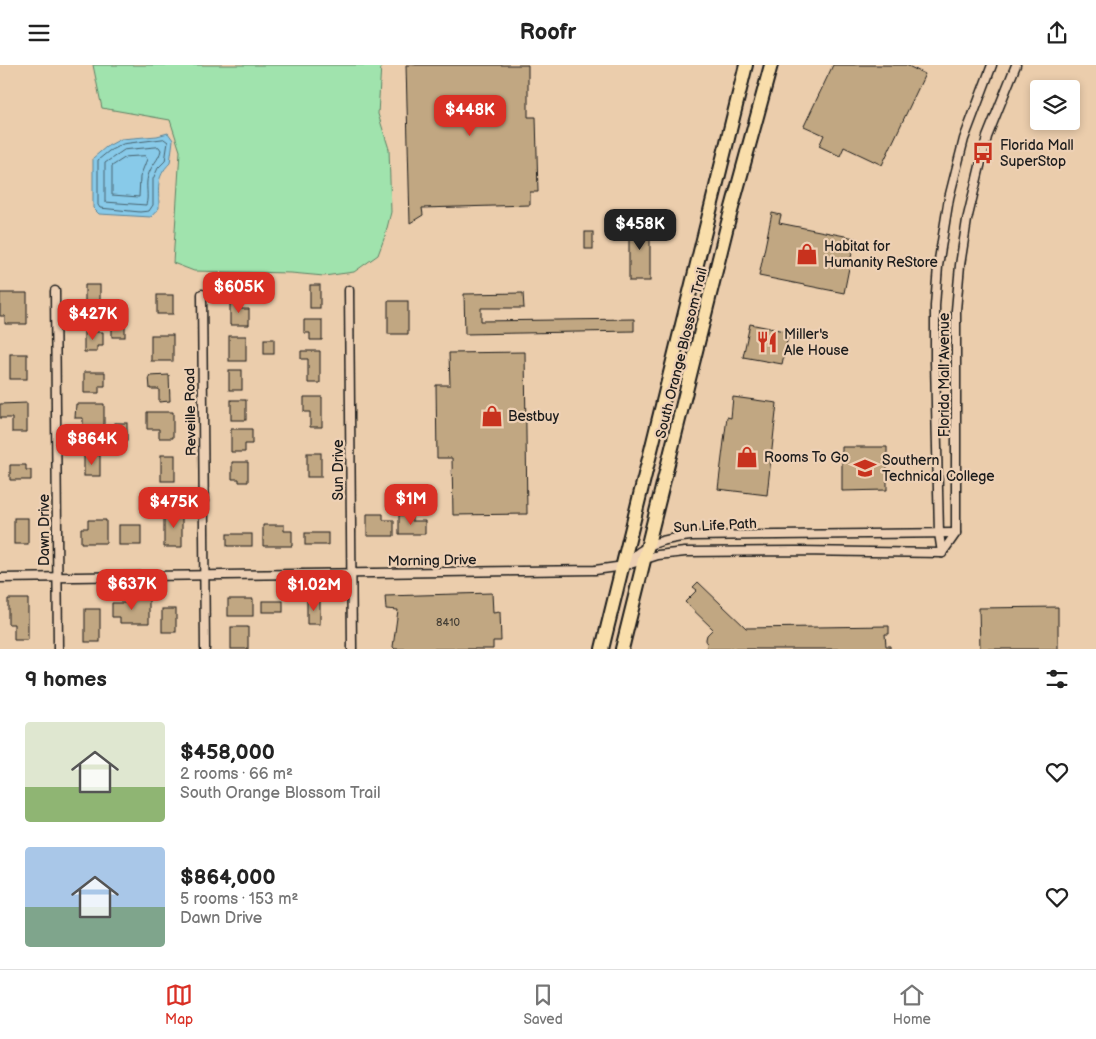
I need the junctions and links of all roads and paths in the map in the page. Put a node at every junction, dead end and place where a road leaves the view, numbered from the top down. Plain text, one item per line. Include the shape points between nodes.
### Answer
1 (746, 65) edge
2 (771, 65) edge
3 (992, 65) edge
4 (1016, 65) edge
5 (350, 290) dead end
6 (55, 291) dead end
7 (202, 294) dead end
8 (939, 533) junction
9 (956, 533) junction
10 (800, 535) junction
11 (649, 544) junction
12 (798, 551) junction
13 (942, 553) junction
14 (646, 558) junction
15 (624, 566) junction
16 (351, 574) junction
17 (205, 575) junction
18 (57, 577) junction
19 (0, 578) edge
20 (58, 649) edge
21 (205, 649) edge
22 (352, 649) edge
23 (602, 649) edge
24 (622, 649) edge

1 - 15 main road, South Orange Blossom Trail
2 - 11 main road, South Orange Blossom Trail via 729,218
3 - 8 street, Florida Mall Avenue via 964,139 949,198 938,266 935,361
4 - 9 street, Florida Mall Avenue via 987,137 960,265 956,310
5 - 16 street, Sun Drive
6 - 18 street, Dawn Drive
7 - 17 street, Reveille Road
8 - 9 street, Sun Life Path
8 - 10 street, Sun Life Path
8 - 13 street, Florida Mall Avenue
9 - 13 street
10 - 11 street, Sun Life Path via 691,536
10 - 12 street
11 - 14 main road, South Orange Blossom Trail
11 - 15 street, Sun Life Path
12 - 13 street, Sun Life Path
12 - 14 street, Sun Life Path via 685,552
14 - 15 street, Sun Life Path
14 - 24 main road, South Orange Blossom Trail
15 - 16 street, Morning Drive via 595,570
15 - 23 main road, South Orange Blossom Trail
16 - 17 street, Morning Drive
16 - 22 street, Sun Drive
17 - 18 street, Morning Drive
17 - 21 street, Reveille Road
18 - 19 street, Morning Drive
18 - 20 street, Dawn Drive

